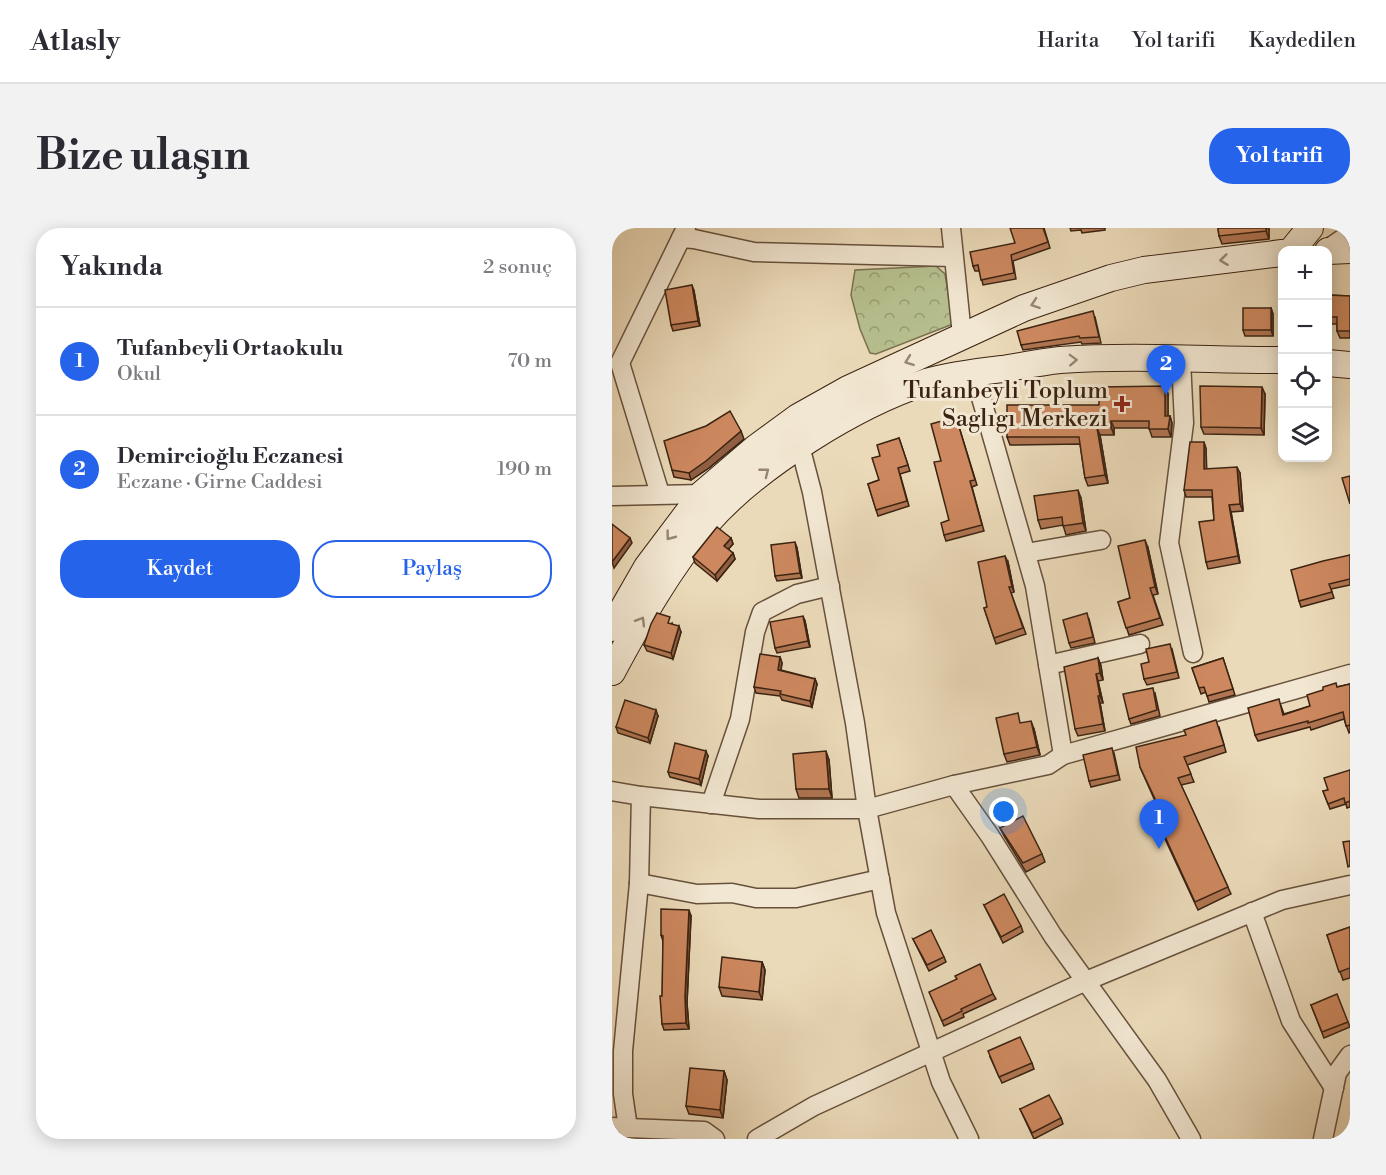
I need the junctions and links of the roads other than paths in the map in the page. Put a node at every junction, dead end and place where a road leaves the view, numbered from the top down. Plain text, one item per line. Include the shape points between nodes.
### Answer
1 (951, 228) edge
2 (1310, 228) edge
3 (1350, 228) edge
4 (683, 233) edge
5 (1295, 246) edge
6 (1325, 246) edge
7 (1350, 250) edge
8 (1332, 251) edge
9 (1278, 253) edge
10 (953, 257) junction
11 (962, 335) junction
12 (1181, 360) junction
13 (1278, 360) edge
14 (1332, 363) edge
15 (1350, 365) edge
16 (974, 373) junction
17 (801, 446) junction
18 (660, 494) junction
19 (612, 496) edge
20 (714, 499) junction
21 (1101, 540) dead end
22 (1026, 553) junction
23 (830, 586) junction
24 (612, 628) edge
25 (1140, 644) dead end
26 (1193, 653) dead end
27 (1048, 665) junction
28 (612, 672) edge
29 (1350, 674) edge
30 (1063, 755) junction
31 (954, 785) junction
32 (612, 791) edge
33 (642, 796) junction
34 (711, 804) junction
35 (867, 809) junction
36 (880, 879) junction
37 (639, 883) junction
38 (1350, 885) edge
39 (1252, 912) junction
40 (1086, 981) junction
41 (932, 1054) junction
42 (1350, 1055) edge
43 (1334, 1088) junction
44 (620, 1128) edge
45 (716, 1139) edge
46 (757, 1139) edge
47 (969, 1139) edge
48 (1191, 1139) edge
49 (1323, 1139) edge

1 - 10 street
2 - 5 main road
3 - 6 lane
4 - 10 street via 754,252
4 - 18 street via 620,363
7 - 8 main road
9 -> 11 main road via 1144,270 1111,278 1024,308
10 - 11 street
11 - 16 main road
11 -> 20 main road via 798,417 757,447
12 - 13 main road
16 -> 12 main road via 1059,361
12 - 26 street via 1184,423 1170,543
14 - 15 main road
16 - 17 main road via 929,381 899,392 829,427
16 - 22 street
20 -> 17 main road
17 - 23 street
18 - 19 street
18 - 20 street
20 -> 24 main road via 647,567
28 -> 20 main road via 694,539
21 - 22 street
22 - 27 street
23 - 34 street via 797,594 762,612 740,720
23 - 35 street
25 - 27 street
27 - 30 street
29 - 30 street
30 - 31 street via 1048,765
31 - 35 street
31 - 40 street
32 - 33 street
33 - 34 street
33 - 37 street
34 - 35 street via 759,809
35 - 36 street
36 - 37 street via 796,898 697,894
36 - 41 street via 886,913
37 - 44 street
38 - 39 street via 1281,900
39 - 40 street
39 - 43 street via 1291,1021
40 - 41 street
40 - 48 street via 1157,1080
41 - 46 street via 814,1106
41 - 47 street
42 - 43 street via 1337,1073
43 - 49 street
44 - 45 street via 704,1131

